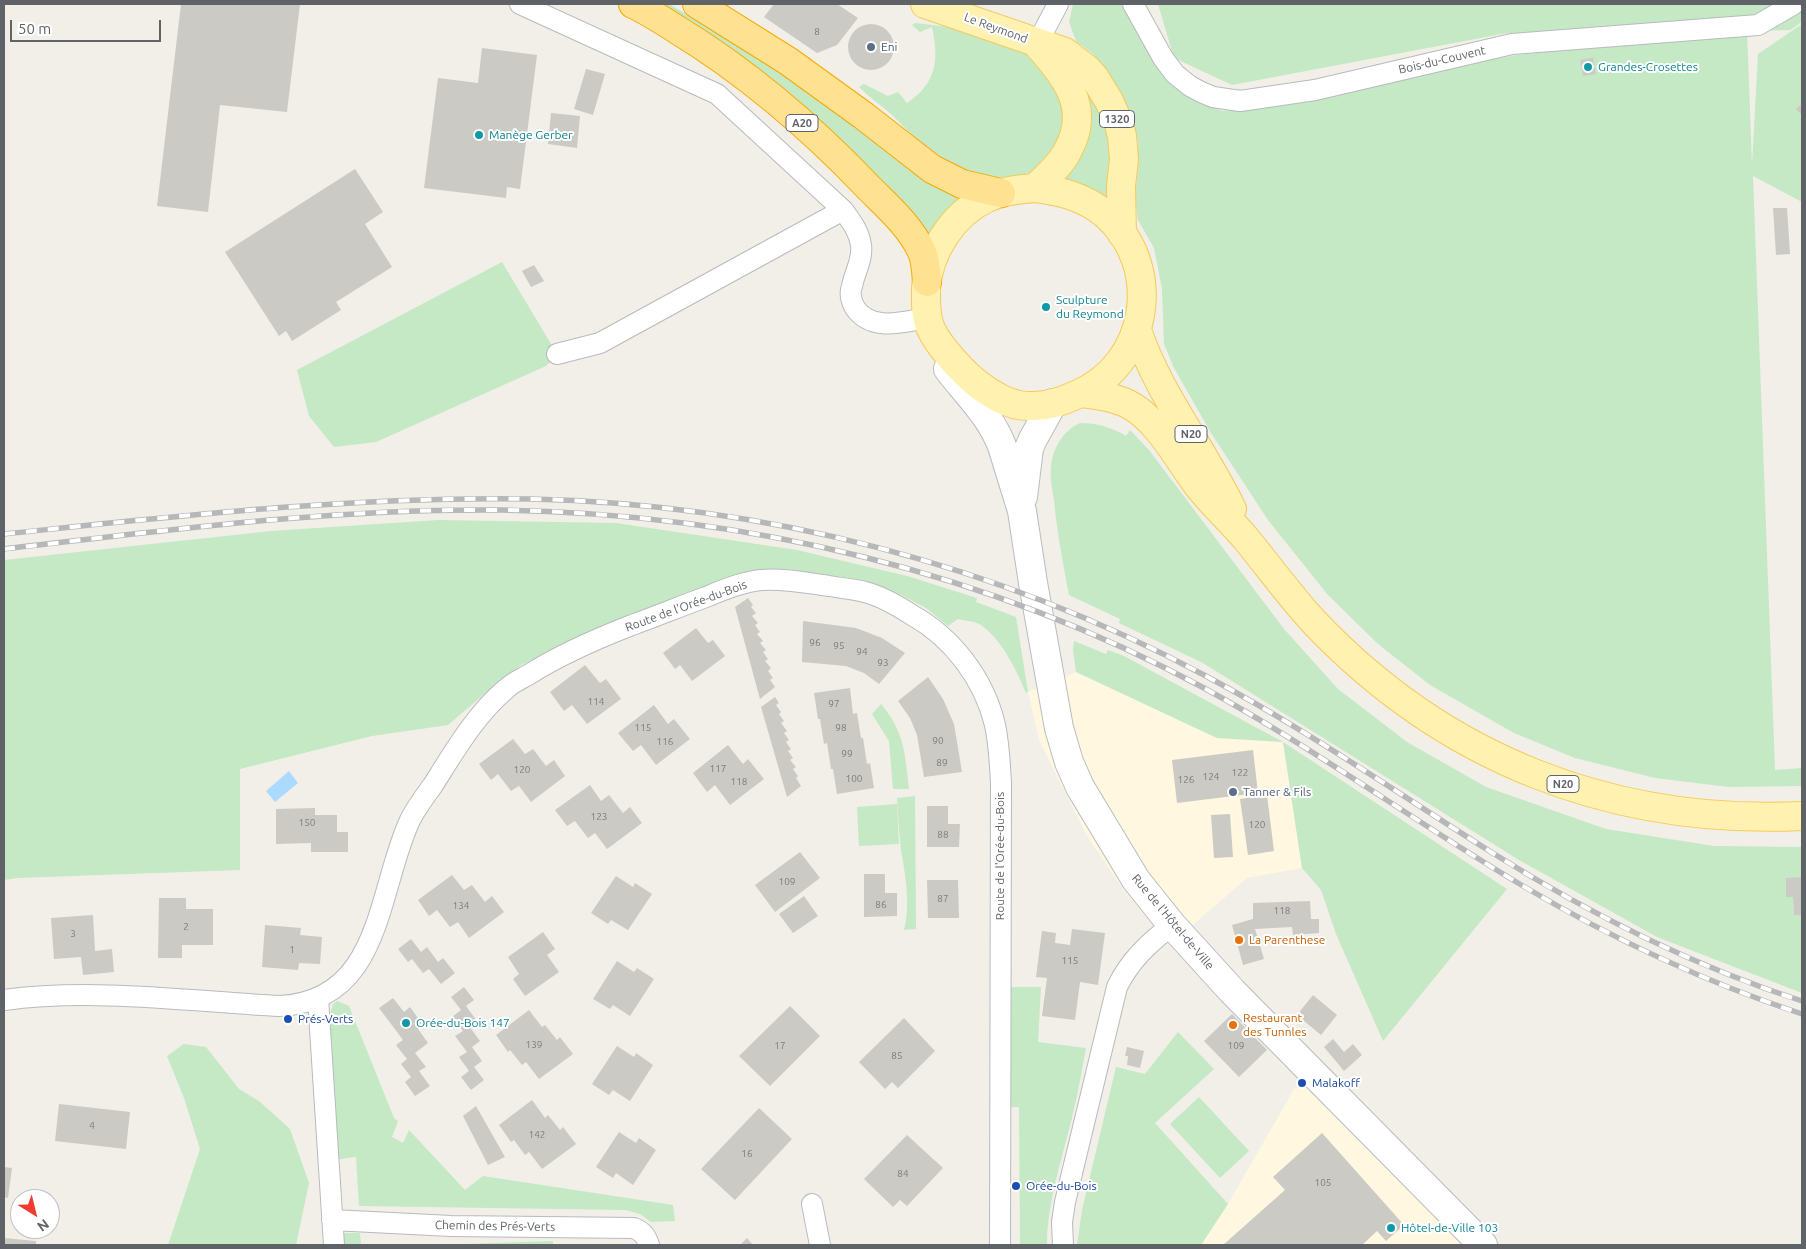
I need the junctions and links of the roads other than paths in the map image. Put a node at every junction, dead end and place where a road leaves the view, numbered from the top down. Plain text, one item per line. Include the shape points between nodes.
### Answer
1 (520, 4) edge
2 (633, 4) edge
3 (697, 4) edge
4 (926, 4) edge
5 (1133, 4) edge
6 (1794, 4) edge
7 (1057, 5) edge
8 (1037, 44) junction
9 (1035, 188) junction
10 (1001, 193) junction
11 (843, 210) junction
12 (1122, 234) junction
13 (927, 282) junction
14 (929, 324) junction
15 (1137, 330) junction
16 (557, 354) dead end
17 (1081, 393) junction
18 (1053, 404) junction
19 (1022, 511) junction
20 (1246, 539) junction
21 (1802, 816) edge
22 (1172, 925) junction
23 (318, 998) junction
24 (4, 1000) edge
25 (812, 1204) dead end
26 (332, 1220) junction
27 (334, 1245) edge
28 (649, 1245) edge
29 (820, 1245) edge
30 (1000, 1245) edge
31 (1063, 1245) edge
32 (1483, 1245) edge

1 - 11 street via 717,94
2 - 13 highway, A20 via 701,44 743,74 781,103 824,143 913,236 926,266
3 - 10 highway via 788,61 932,168 962,184
4 - 8 main road, Le Reymond / 1320
5 - 6 street, Bois-du-Couvent via 1163,58 1182,80 1213,97 1240,102 1315,90 1512,44 1758,25
7 - 8 street
8 - 9 main road, 1320 via 1069,86 1077,115 1068,151
8 - 12 main road, 1320 via 1065,52 1075,59 1095,78 1110,101 1123,148
9 - 10 main road, N20
9 - 12 main road, N20 via 1077,197 1105,215
10 - 13 main road, N20 via 977,204 956,220 939,244 930,264
11 - 14 street via 861,243 859,267 850,295 853,306 860,315 877,323
11 - 16 street via 600,343
12 - 15 main road, N20 via 1136,260 1141,280 1142,305
13 - 14 main road, N20
14 - 18 main road, N20 via 956,363 986,390 1001,399 1025,406
14 - 19 main road, Rue de l'Hôtel-de-Ville via 932,342 942,362 977,402 999,437
15 - 17 main road, N20 via 1113,371
15 - 20 main road, N20 via 1148,360 1208,464
17 - 18 main road, N20
17 - 20 main road, N20 via 1106,396 1129,404 1144,415 1212,502
18 - 19 main road, Rue de l'Hôtel-de-Ville via 1029,448
19 - 22 main road, Rue de l'Hôtel-de-Ville via 1051,694 1070,762 1080,787 1136,880
20 - 21 main road, N20 via 1313,620 1382,685 1437,724 1510,764 1631,804 1720,816
22 - 31 street via 1135,958 1118,988 1066,1202
22 - 32 main road, Rue de l'Hôtel-de-Ville via 1232,991
23 - 24 street, Route de l'Orée-du-Bois via 279,1006 70,995
23 - 26 street
23 - 30 street, Route de l'Orée-du-Bois via 343,983 358,964 378,923 410,819 478,718 506,688 553,659 604,636 758,580 783,579 866,592 919,618 943,636 976,678 995,723 1001,783
25 - 29 street
26 - 27 street
26 - 28 street, Chemin des Prés-Verts via 451,1226 634,1228 642,1231

